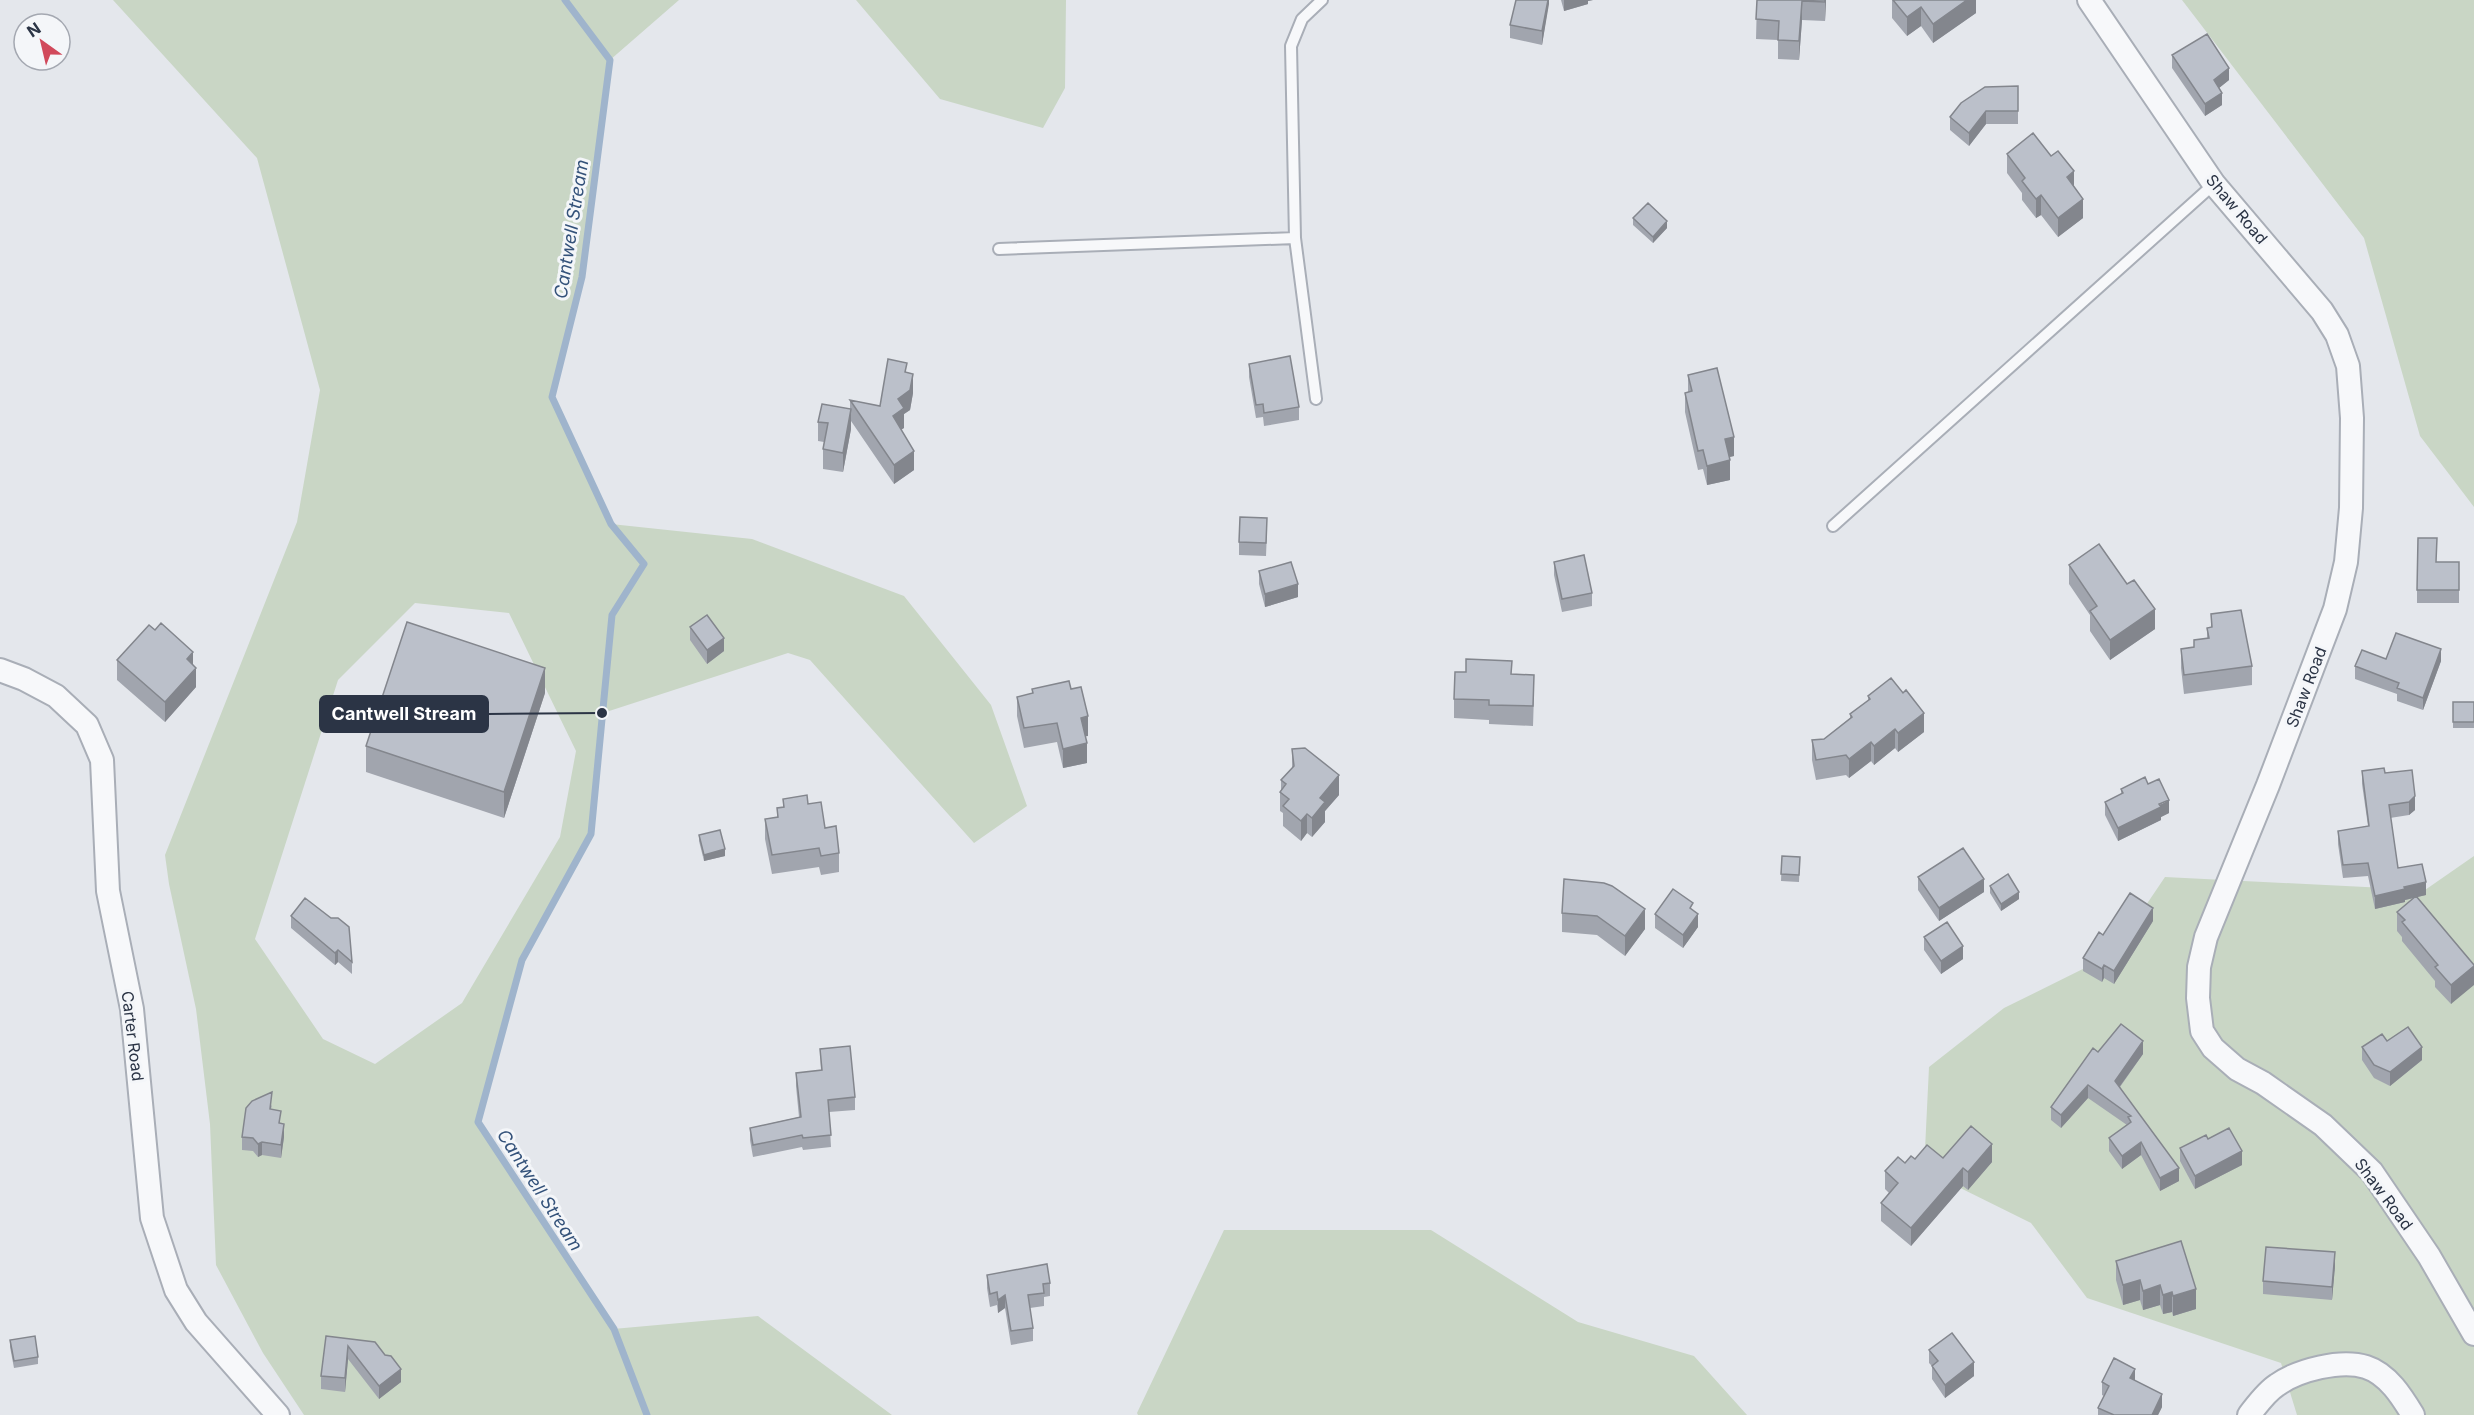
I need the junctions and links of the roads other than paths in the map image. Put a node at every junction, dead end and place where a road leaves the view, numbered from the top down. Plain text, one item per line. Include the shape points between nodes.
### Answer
1 (1322, 0) edge
2 (2089, 0) edge
3 (2214, 184) junction
4 (1295, 238) junction
5 (999, 249) dead end
6 (1316, 399) dead end
7 (1833, 526) dead end
8 (0, 670) edge
9 (2474, 1334) edge
10 (278, 1415) edge
11 (2249, 1415) edge
12 (2414, 1415) edge

1 - 4 lane via 1302,19 1291,46
2 - 3 street, Shaw Road
3 - 7 lane
3 - 9 street, Shaw Road via 2322,310 2337,335 2348,366 2351,508 2336,609 2206,938 2199,967 2199,1022 2213,1048 2237,1069 2323,1125 2372,1172 2429,1256
4 - 5 lane
4 - 6 lane
8 - 10 street, Carter Road via 56,696 87,725 102,760 108,891 132,1008 152,1218 176,1290 196,1322
11 - 12 street via 2277,1385 2306,1371 2336,1364 2366,1367 2389,1381

